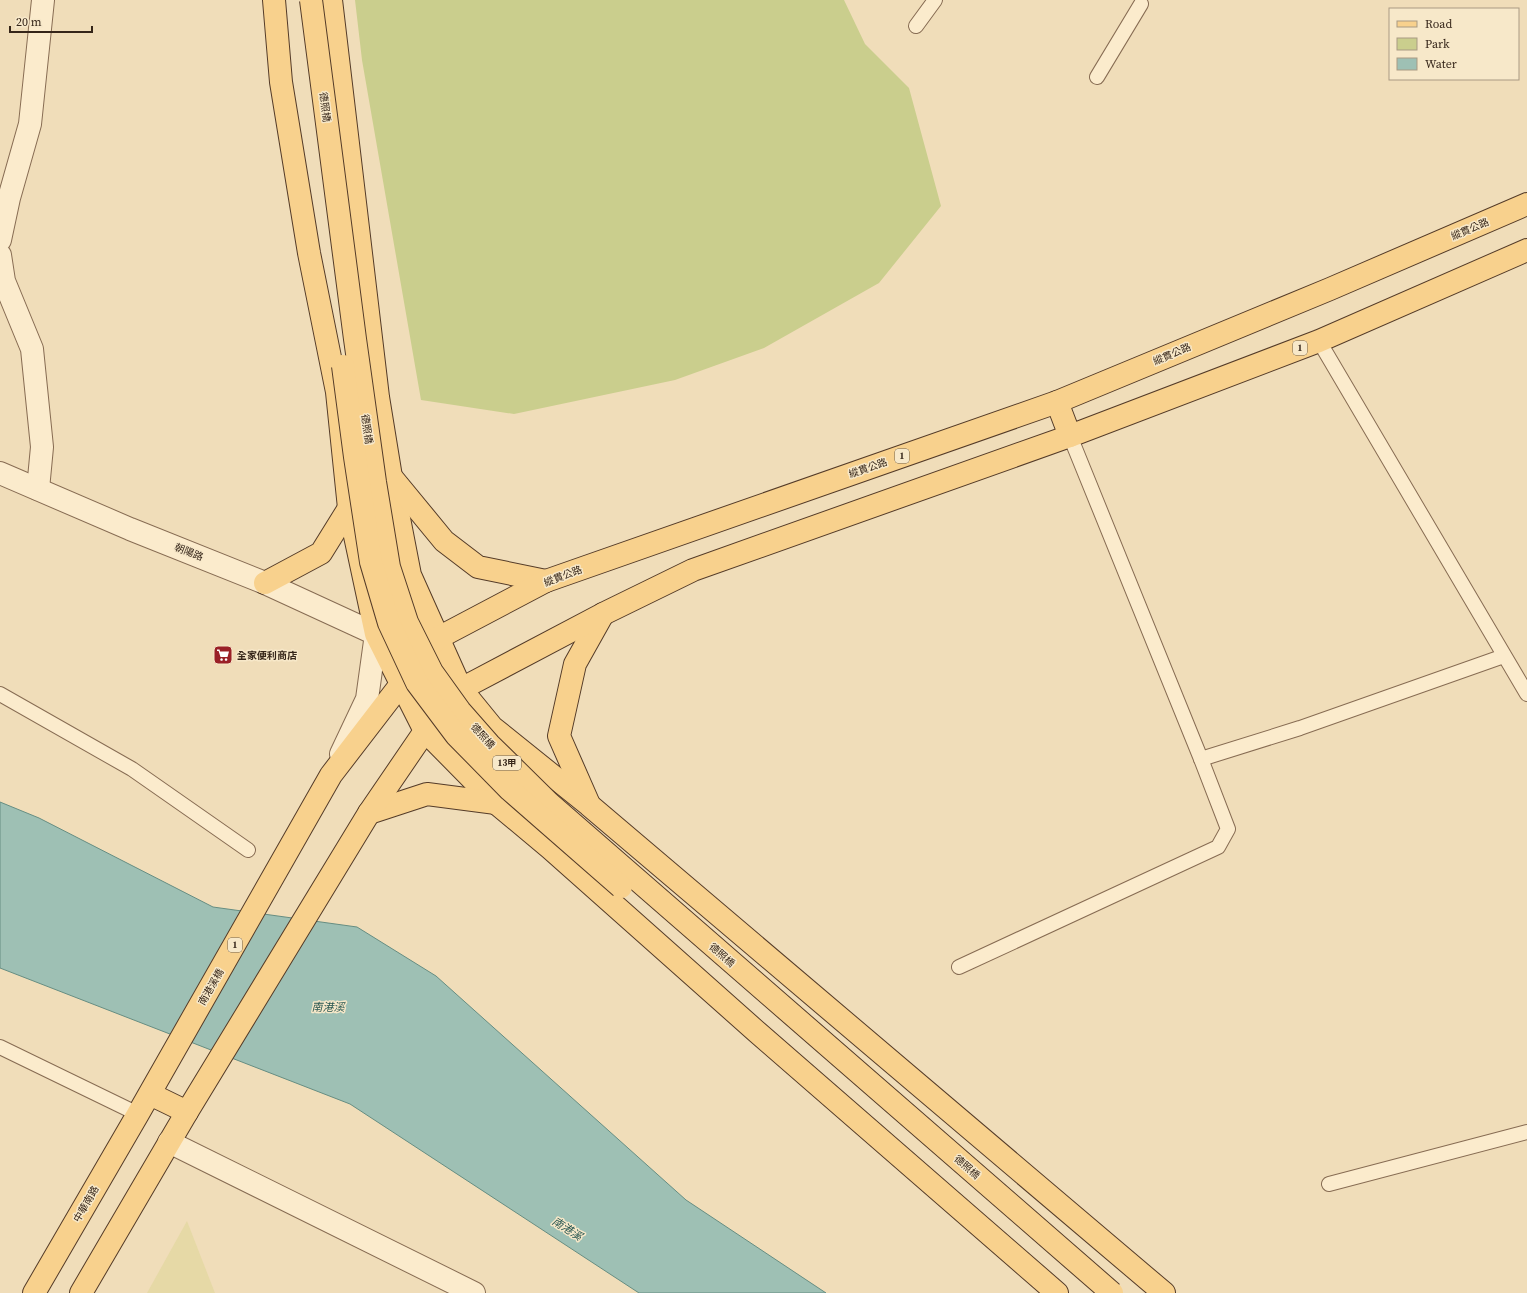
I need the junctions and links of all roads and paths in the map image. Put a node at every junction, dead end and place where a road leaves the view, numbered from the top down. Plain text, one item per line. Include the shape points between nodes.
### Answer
1 (43, 0) edge
2 (274, 0) edge
3 (297, 0) edge
4 (311, 0) edge
5 (332, 0) edge
6 (935, 0) edge
7 (1140, 1) edge
8 (916, 26) dead end
9 (1097, 77) dead end
10 (1527, 204) edge
11 (0, 240) edge
12 (1527, 250) edge
13 (0, 255) edge
14 (1319, 341) junction
15 (1057, 402) junction
16 (1070, 436) junction
17 (0, 473) edge
18 (391, 477) junction
19 (38, 489) junction
20 (348, 508) junction
21 (546, 582) junction
22 (265, 583) junction
23 (603, 614) junction
24 (376, 634) junction
25 (438, 638) junction
26 (420, 656) junction
27 (1504, 656) junction
28 (401, 684) junction
29 (461, 689) junction
30 (0, 694) edge
31 (1527, 694) edge
32 (425, 731) junction
33 (1201, 759) junction
34 (331, 775) junction
35 (496, 802) junction
36 (589, 805) junction
37 (369, 813) junction
38 (248, 850) dead end
39 (959, 967) dead end
40 (0, 1047) edge
41 (150, 1094) junction
42 (187, 1112) junction
43 (138, 1114) junction
44 (1527, 1132) edge
45 (169, 1142) junction
46 (1329, 1184) dead end
47 (34, 1293) edge
48 (81, 1293) edge
49 (474, 1293) edge
50 (1057, 1293) edge
51 (1089, 1293) edge
52 (1112, 1293) edge
53 (1164, 1293) edge

1 - 11 street via 30,124
2 - 20 main road via 281,82 309,253 337,392
3 - 51 main road, 德照橋 / 13甲, bridge via 355,456 371,562 389,623 417,683 456,735 510,790
4 - 52 main road, 德照橋 / 13甲, bridge via 356,346 389,567 407,622 432,672 489,744 549,803
5 - 18 main road via 378,397
6 - 8 lane
7 - 9 lane
10 - 15 main road, 縱貫公路 / 1
12 - 14 main road, 1
13 - 19 street via 4,281 32,349 42,447
14 - 16 main road, 1
14 - 27 lane
15 - 16 main road
15 - 21 main road, 縱貫公路 / 1
16 - 23 main road, 1 via 693,570
16 - 33 lane
17 - 19 street, 朝陽路
18 - 21 main road via 444,541 478,567
18 - 25 main road via 410,575
19 - 22 street, 朝陽路
20 - 22 main road via 321,553
20 - 24 main road
21 - 25 main road, 縱貫公路 / 1
22 - 24 street, 朝陽路
23 - 29 main road, 1
23 - 36 main road via 575,664 558,736
24 - 26 street, 朝陽路
24 - 28 main road
24 - 34 street via 367,699
25 - 26 main road, 縱貫公路 / 1
25 - 29 main road
26 - 28 main road, 縱貫公路 / 1
26 - 29 street, 朝陽路
27 - 31 lane
27 - 33 lane via 1300,728
28 - 32 main road
28 - 34 main road, 縱貫公路 / 1
29 - 32 main road, 1
29 - 36 main road via 492,727
30 - 38 lane via 132,769
32 - 35 main road
32 - 37 main road, 1
33 - 39 lane via 1228,829 1218,847
34 - 41 main road, 南港溪橋 / 1
35 - 37 main road via 427,794
35 - 50 main road
36 - 53 main road
37 - 42 main road, 1
40 - 43 lane
41 - 42 main road
41 - 43 main road, 南港溪橋 / 1
42 - 45 main road, 1
43 - 47 main road, 中華南路 / 1
44 - 46 lane
45 - 48 main road, 1
45 - 49 street

